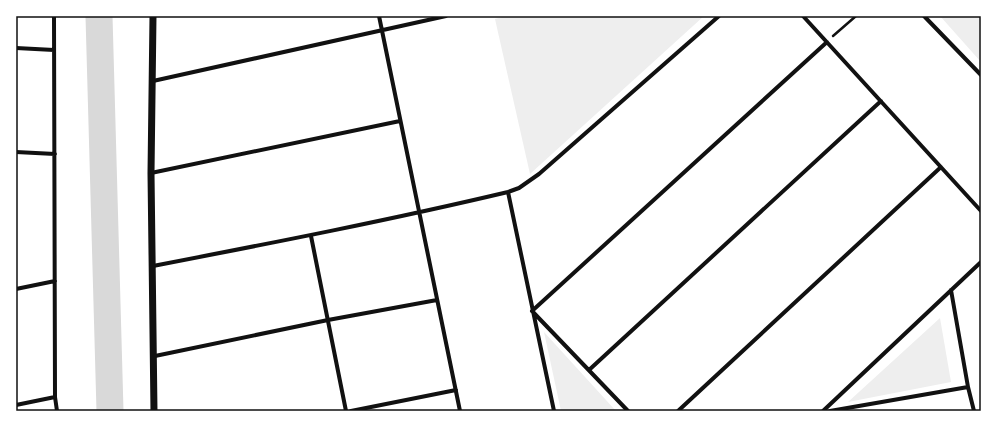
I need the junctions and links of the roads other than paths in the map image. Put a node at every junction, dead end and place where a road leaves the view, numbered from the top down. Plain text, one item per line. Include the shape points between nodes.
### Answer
1 (54, 16) edge
2 (153, 16) edge
3 (378, 16) edge
4 (446, 16) edge
5 (719, 16) edge
6 (803, 16) edge
7 (924, 16) edge
8 (382, 30) junction
9 (827, 42) junction
10 (16, 48) edge
11 (54, 50) junction
12 (981, 75) edge
13 (153, 81) junction
14 (881, 101) junction
15 (400, 121) junction
16 (16, 152) edge
17 (54, 154) junction
18 (941, 167) junction
19 (151, 173) junction
20 (508, 192) junction
21 (981, 211) edge
22 (419, 213) junction
23 (311, 236) junction
24 (981, 262) edge
25 (153, 266) junction
26 (55, 281) junction
27 (16, 289) edge
28 (951, 290) junction
29 (437, 300) junction
30 (532, 311) junction
31 (328, 320) junction
32 (155, 356) junction
33 (589, 370) junction
34 (968, 387) junction
35 (456, 390) junction
36 (56, 397) junction
37 (16, 405) edge
38 (57, 411) edge
39 (154, 411) edge
40 (346, 411) edge
41 (351, 411) edge
42 (460, 411) edge
43 (554, 411) edge
44 (628, 411) edge
45 (678, 411) edge
46 (823, 411) edge
47 (830, 411) edge
48 (974, 411) edge

1 - 11 street
2 - 13 street
3 - 8 street
4 - 8 street
5 - 20 street via 539,174 519,188
6 - 9 street
7 - 12 street
8 - 13 street
8 - 15 street
9 - 14 street
9 - 30 street
10 - 11 street
11 - 17 street
13 - 19 street
14 - 18 street
14 - 33 street
15 - 19 street
15 - 22 street
16 - 17 street
17 - 26 street
18 - 21 street
18 - 45 street
19 - 25 street
20 - 22 street
20 - 30 street
22 - 23 street
22 - 29 street
23 - 25 street
23 - 31 street
24 - 28 street
25 - 32 street
26 - 27 street
26 - 36 street
28 - 34 street
28 - 46 street
29 - 31 street
29 - 35 street
30 - 33 street
30 - 43 street
31 - 32 street
31 - 40 street
32 - 39 street
33 - 44 street
34 - 47 street
34 - 48 street
35 - 41 street
35 - 42 street
36 - 37 street
36 - 38 street

